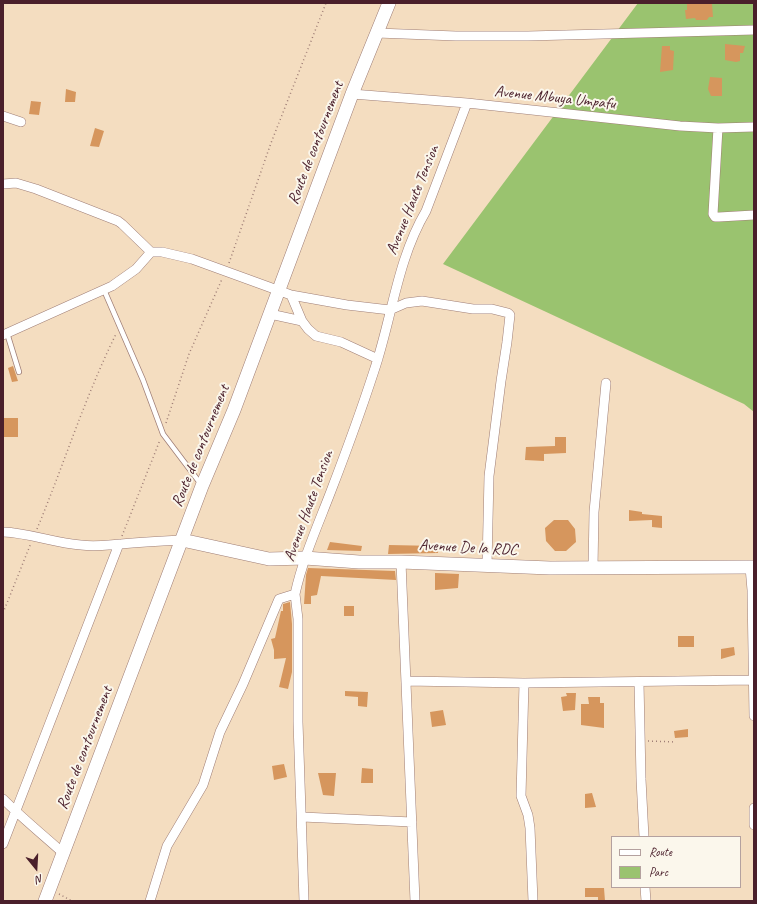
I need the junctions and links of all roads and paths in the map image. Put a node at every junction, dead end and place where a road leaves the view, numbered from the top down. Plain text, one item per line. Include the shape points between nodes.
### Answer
1 (326, 3) edge
2 (389, 3) edge
3 (754, 30) edge
4 (377, 33) junction
5 (352, 94) junction
6 (467, 103) junction
7 (3, 116) edge
8 (21, 122) dead end
9 (754, 127) edge
10 (718, 128) junction
11 (3, 184) edge
12 (754, 215) edge
13 (151, 252) junction
14 (226, 272) junction
15 (104, 290) junction
16 (285, 293) junction
17 (390, 310) junction
18 (270, 314) junction
19 (302, 321) junction
20 (119, 327) junction
21 (5, 334) edge
22 (378, 358) junction
23 (19, 372) dead end
24 (606, 383) dead end
25 (163, 434) junction
26 (202, 486) junction
27 (3, 532) edge
28 (34, 536) junction
29 (182, 540) junction
30 (119, 544) junction
31 (305, 558) junction
32 (401, 562) junction
33 (487, 566) junction
34 (752, 567) edge
35 (592, 568) junction
36 (295, 594) junction
37 (3, 613) edge
38 (753, 680) edge
39 (406, 681) junction
40 (639, 682) junction
41 (524, 683) junction
42 (754, 716) edge
43 (640, 742) junction
44 (676, 742) dead end
45 (3, 799) edge
46 (754, 808) edge
47 (16, 812) junction
48 (302, 817) junction
49 (412, 822) junction
50 (754, 824) edge
51 (644, 836) edge
52 (3, 844) edge
53 (64, 853) junction
54 (54, 880) junction
55 (645, 888) edge
56 (45, 901) edge
57 (72, 901) edge
58 (150, 901) edge
59 (304, 901) edge
60 (415, 901) edge
61 (533, 901) edge
62 (646, 901) edge

1 - 14 path via 271,143
2 - 4 street, Route de contournement
3 - 4 street via 528,36
4 - 5 street, Route de contournement
5 - 6 street, Avenue Mbuya Umpafu
5 - 16 street, Route de contournement
6 - 10 street, Avenue Mbuya Umpafu
6 - 17 street, Avenue Haute Tension via 426,211 408,248
7 - 8 street
9 - 10 street, Avenue Mbuya Umpafu
10 - 12 street via 713,214 715,217
11 - 13 street via 16,183 36,189 118,221
13 - 14 street via 192,259
13 - 15 street via 136,269
14 - 16 street
14 - 25 path via 189,354
15 - 20 lane
15 - 21 street
16 - 17 street
16 - 18 street, Route de contournement
16 - 19 street
17 - 22 street, Avenue Haute Tension
17 - 33 street via 422,300 473,309 498,310 510,315 489,476
18 - 19 street
18 - 26 street, Route de contournement
19 - 22 street via 316,336 342,342
20 - 25 lane
20 - 28 path
21 - 23 lane
22 - 31 street, Avenue Haute Tension
24 - 35 street via 594,512
25 - 26 lane
25 - 30 path
26 - 29 street, Route de contournement
27 - 28 street
28 - 30 street via 81,545
28 - 37 path
29 - 30 street
29 - 31 street, Avenue De la RDC via 270,559
29 - 53 street, Route de contournement
30 - 47 street
31 - 32 street, Avenue De la RDC
31 - 36 street, Avenue Haute Tension
32 - 33 street, Avenue De la RDC
32 - 39 street
33 - 35 street, Avenue De la RDC
34 - 35 street, Avenue De la RDC
34 - 38 street
36 - 48 street via 298,619 299,776
36 - 58 street via 279,599 220,732 203,785 167,846
38 - 40 street
38 - 42 street
39 - 41 street
39 - 49 street
40 - 41 street
40 - 43 street
41 - 61 street via 521,796 530,828
43 - 44 path
43 - 51 street
45 - 47 street
46 - 50 street
47 - 52 street
47 - 53 street
48 - 49 street
48 - 59 street
49 - 60 street
53 - 54 street, Route de contournement
54 - 56 street, Route de contournement
54 - 57 path via 57,892
55 - 62 street

